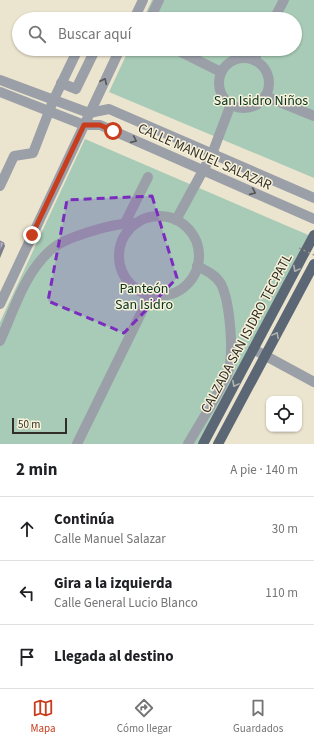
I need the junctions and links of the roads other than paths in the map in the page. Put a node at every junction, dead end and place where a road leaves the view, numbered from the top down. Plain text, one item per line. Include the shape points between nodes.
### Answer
1 (142, 0) edge
2 (158, 0) edge
3 (284, 0) edge
4 (137, 12) edge
5 (153, 12) edge
6 (278, 12) edge
7 (75, 56) edge
8 (92, 56) edge
9 (117, 56) edge
10 (189, 56) edge
11 (256, 56) edge
12 (254, 60) junction
13 (221, 72) junction
14 (0, 80) edge
15 (62, 83) junction
16 (20, 88) junction
17 (0, 92) edge
18 (265, 96) junction
19 (16, 98) junction
20 (53, 101) junction
21 (231, 104) junction
22 (49, 111) junction
23 (89, 113) junction
24 (314, 116) edge
25 (84, 125) junction
26 (212, 154) junction
27 (204, 171) junction
28 (148, 177) dead end
29 (0, 186) edge
30 (314, 198) edge
31 (314, 219) edge
32 (176, 220) junction
33 (125, 223) junction
34 (137, 223) junction
35 (314, 235) edge
36 (314, 264) edge
37 (198, 266) junction
38 (150, 296) junction
39 (0, 304) edge
40 (0, 341) edge
41 (253, 349) junction
42 (264, 356) junction
43 (314, 382) edge
44 (220, 443) edge
45 (77, 444) edge
46 (188, 444) edge
47 (203, 444) edge

1 - 4 street
2 - 5 street
3 - 6 street
7 - 15 street
8 - 15 street via 76,89
23 -> 9 street
10 - 13 street
11 - 12 street
12 - 13 street via 246,58 231,61
12 - 18 street via 261,64 268,79
13 - 21 street via 219,88
14 - 16 street
15 - 20 street
16 - 19 street
16 - 20 street
17 - 19 street, CALLE MANUEL SALAZAR
18 - 21 street via 252,106 243,108
18 - 24 street
19 - 22 street, CALLE MANUEL SALAZAR
20 - 22 street
20 - 23 street
21 - 26 street
22 - 25 street, CALLE MANUEL SALAZAR
22 - 29 street via 33,153 14,156
23 - 25 street
23 - 26 street, CALLE MANUEL SALAZAR via 109,109
25 -> 27 street, CALLE MANUEL SALAZAR via 100,125
25 - 39 street
26 - 27 street
26 - 30 street, CALLE MANUEL SALAZAR
27 -> 31 street, CALLE MANUEL SALAZAR
27 - 32 street
28 - 33 street
32 - 34 street via 156,217
32 - 37 street via 187,228 195,239 199,251
33 - 34 street
33 - 40 street via 72,238 53,248 30,275
34 - 38 street via 127,233 121,245 119,258 122,272 129,282
35 -> 41 main road, CALZADA SAN ISIDRO TECPATL
42 -> 36 main road, CALZADA SAN ISIDRO TECPATL
37 - 38 street via 186,286 176,293
37 - 46 street via 213,274 221,285 227,307 231,355 227,374
38 - 45 street
41 - 42 street
41 -> 47 main road, CALZADA SAN ISIDRO TECPATL
42 - 43 street
42 - 44 main road, CALZADA SAN ISIDRO TECPATL

